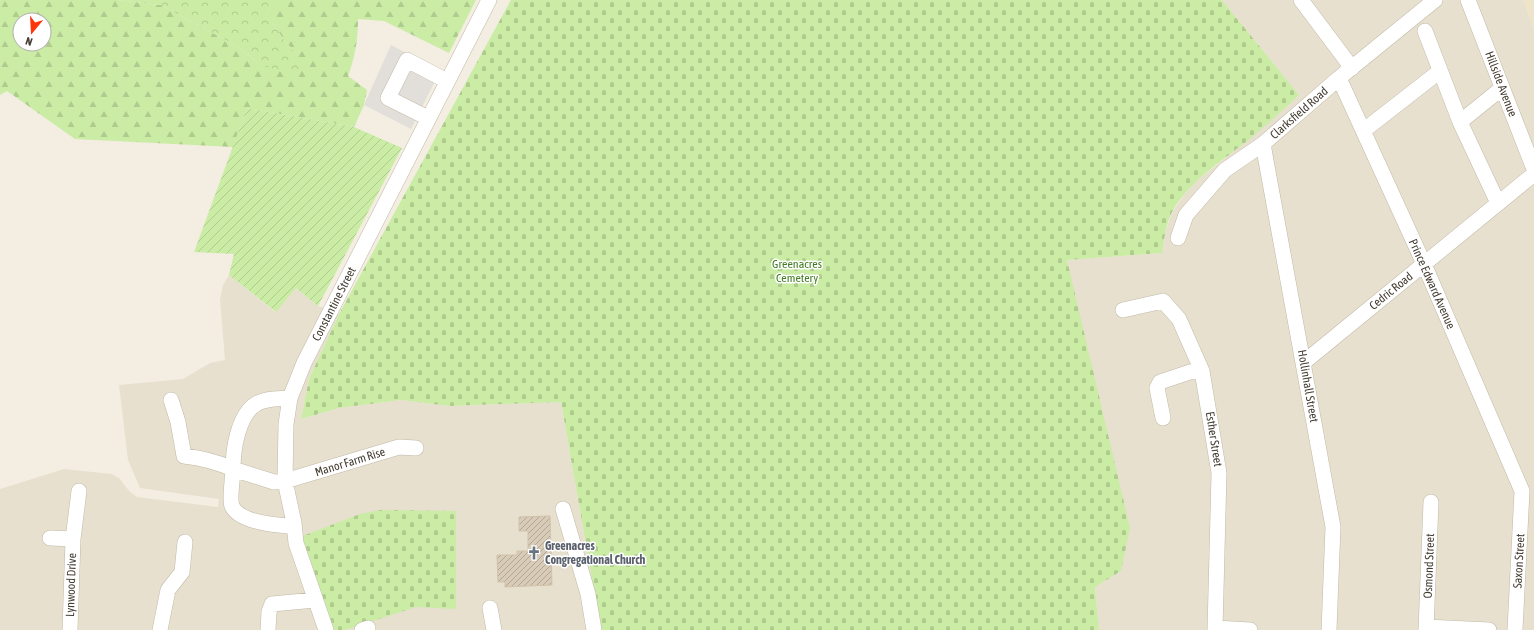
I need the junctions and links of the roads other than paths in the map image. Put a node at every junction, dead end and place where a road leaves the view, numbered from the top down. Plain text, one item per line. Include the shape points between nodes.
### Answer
1 (489, 0) edge
2 (1301, 0) edge
3 (1435, 0) edge
4 (1468, 0) edge
5 (1425, 31) dead end
6 (1352, 68) junction
7 (1440, 71) junction
8 (1339, 78) junction
9 (447, 82) junction
10 (1502, 88) junction
11 (428, 118) junction
12 (1460, 122) junction
13 (1363, 131) junction
14 (1529, 141) edge
15 (1263, 144) junction
16 (1534, 169) edge
17 (1534, 174) edge
18 (1498, 203) junction
19 (1178, 238) dead end
20 (1424, 264) junction
21 (1123, 310) dead end
22 (1304, 363) junction
23 (1202, 371) junction
24 (290, 398) junction
25 (171, 400) dead end
26 (1163, 418) dead end
27 (416, 448) dead end
28 (233, 469) junction
29 (285, 481) junction
30 (78, 491) dead end
31 (1522, 491) joint
32 (1431, 502) dead end
33 (563, 509) dead end
34 (288, 526) dead end
35 (50, 538) dead end
36 (73, 538) junction
37 (185, 542) dead end
38 (315, 600) junction
39 (490, 608) dead end
40 (1426, 628) edge
41 (1216, 629) edge
42 (70, 630) edge
43 (160, 630) edge
44 (268, 630) edge
45 (326, 630) edge
46 (494, 630) edge
47 (594, 630) edge
48 (1250, 630) edge
49 (1329, 630) edge
50 (1489, 630) edge
51 (1515, 630) edge

1 - 9 street, Constantine Street
2 - 6 street
3 - 6 street, Clarksfield Road
4 - 10 street, Hillside Avenue
5 - 7 street
6 - 8 street, Clarksfield Road
7 - 12 street
7 - 13 street
8 - 13 street, Prince Edward Avenue
8 - 15 street, Clarksfield Road
9 - 11 street, Constantine Street
9 - 11 street via 408,60 388,98
10 - 12 street
10 - 14 street, Hillside Avenue
11 - 24 street, Constantine Street via 304,364
12 - 18 street
13 - 20 street, Prince Edward Avenue
14 - 16 street, Hillside Avenue
15 - 19 street, Clarksfield Road via 1225,170 1186,214
15 - 22 street, Hollinhall Street
17 - 18 street, Cedric Road
18 - 20 street, Cedric Road
20 - 22 street, Cedric Road
20 - 31 street, Prince Edward Avenue
21 - 23 street, Esther Street via 1164,301 1179,319
22 - 49 street, Hollinhall Street via 1333,527
23 - 26 street via 1190,372 1160,382 1157,388
23 - 41 street, Esther Street via 1219,473
24 - 28 street via 256,404 244,417 237,435
24 - 29 street, Constantine Street via 286,424
25 - 28 street via 184,456 217,462
27 - 29 street, Manor Farm Rise via 399,447
28 - 29 street via 274,482
28 - 34 street via 232,507 243,516 265,524
29 - 38 street, Constantine Street via 296,543
30 - 36 street
31 - 51 street, Saxon Street
32 - 40 street, Osmond Street
33 - 47 street via 588,594
35 - 36 street, Lynwood Drive
36 - 42 street, Lynwood Drive
37 - 43 street via 182,572 168,590
38 - 44 street via 272,604
38 - 45 street, Constantine Street
39 - 46 street
40 - 50 street
41 - 48 street

